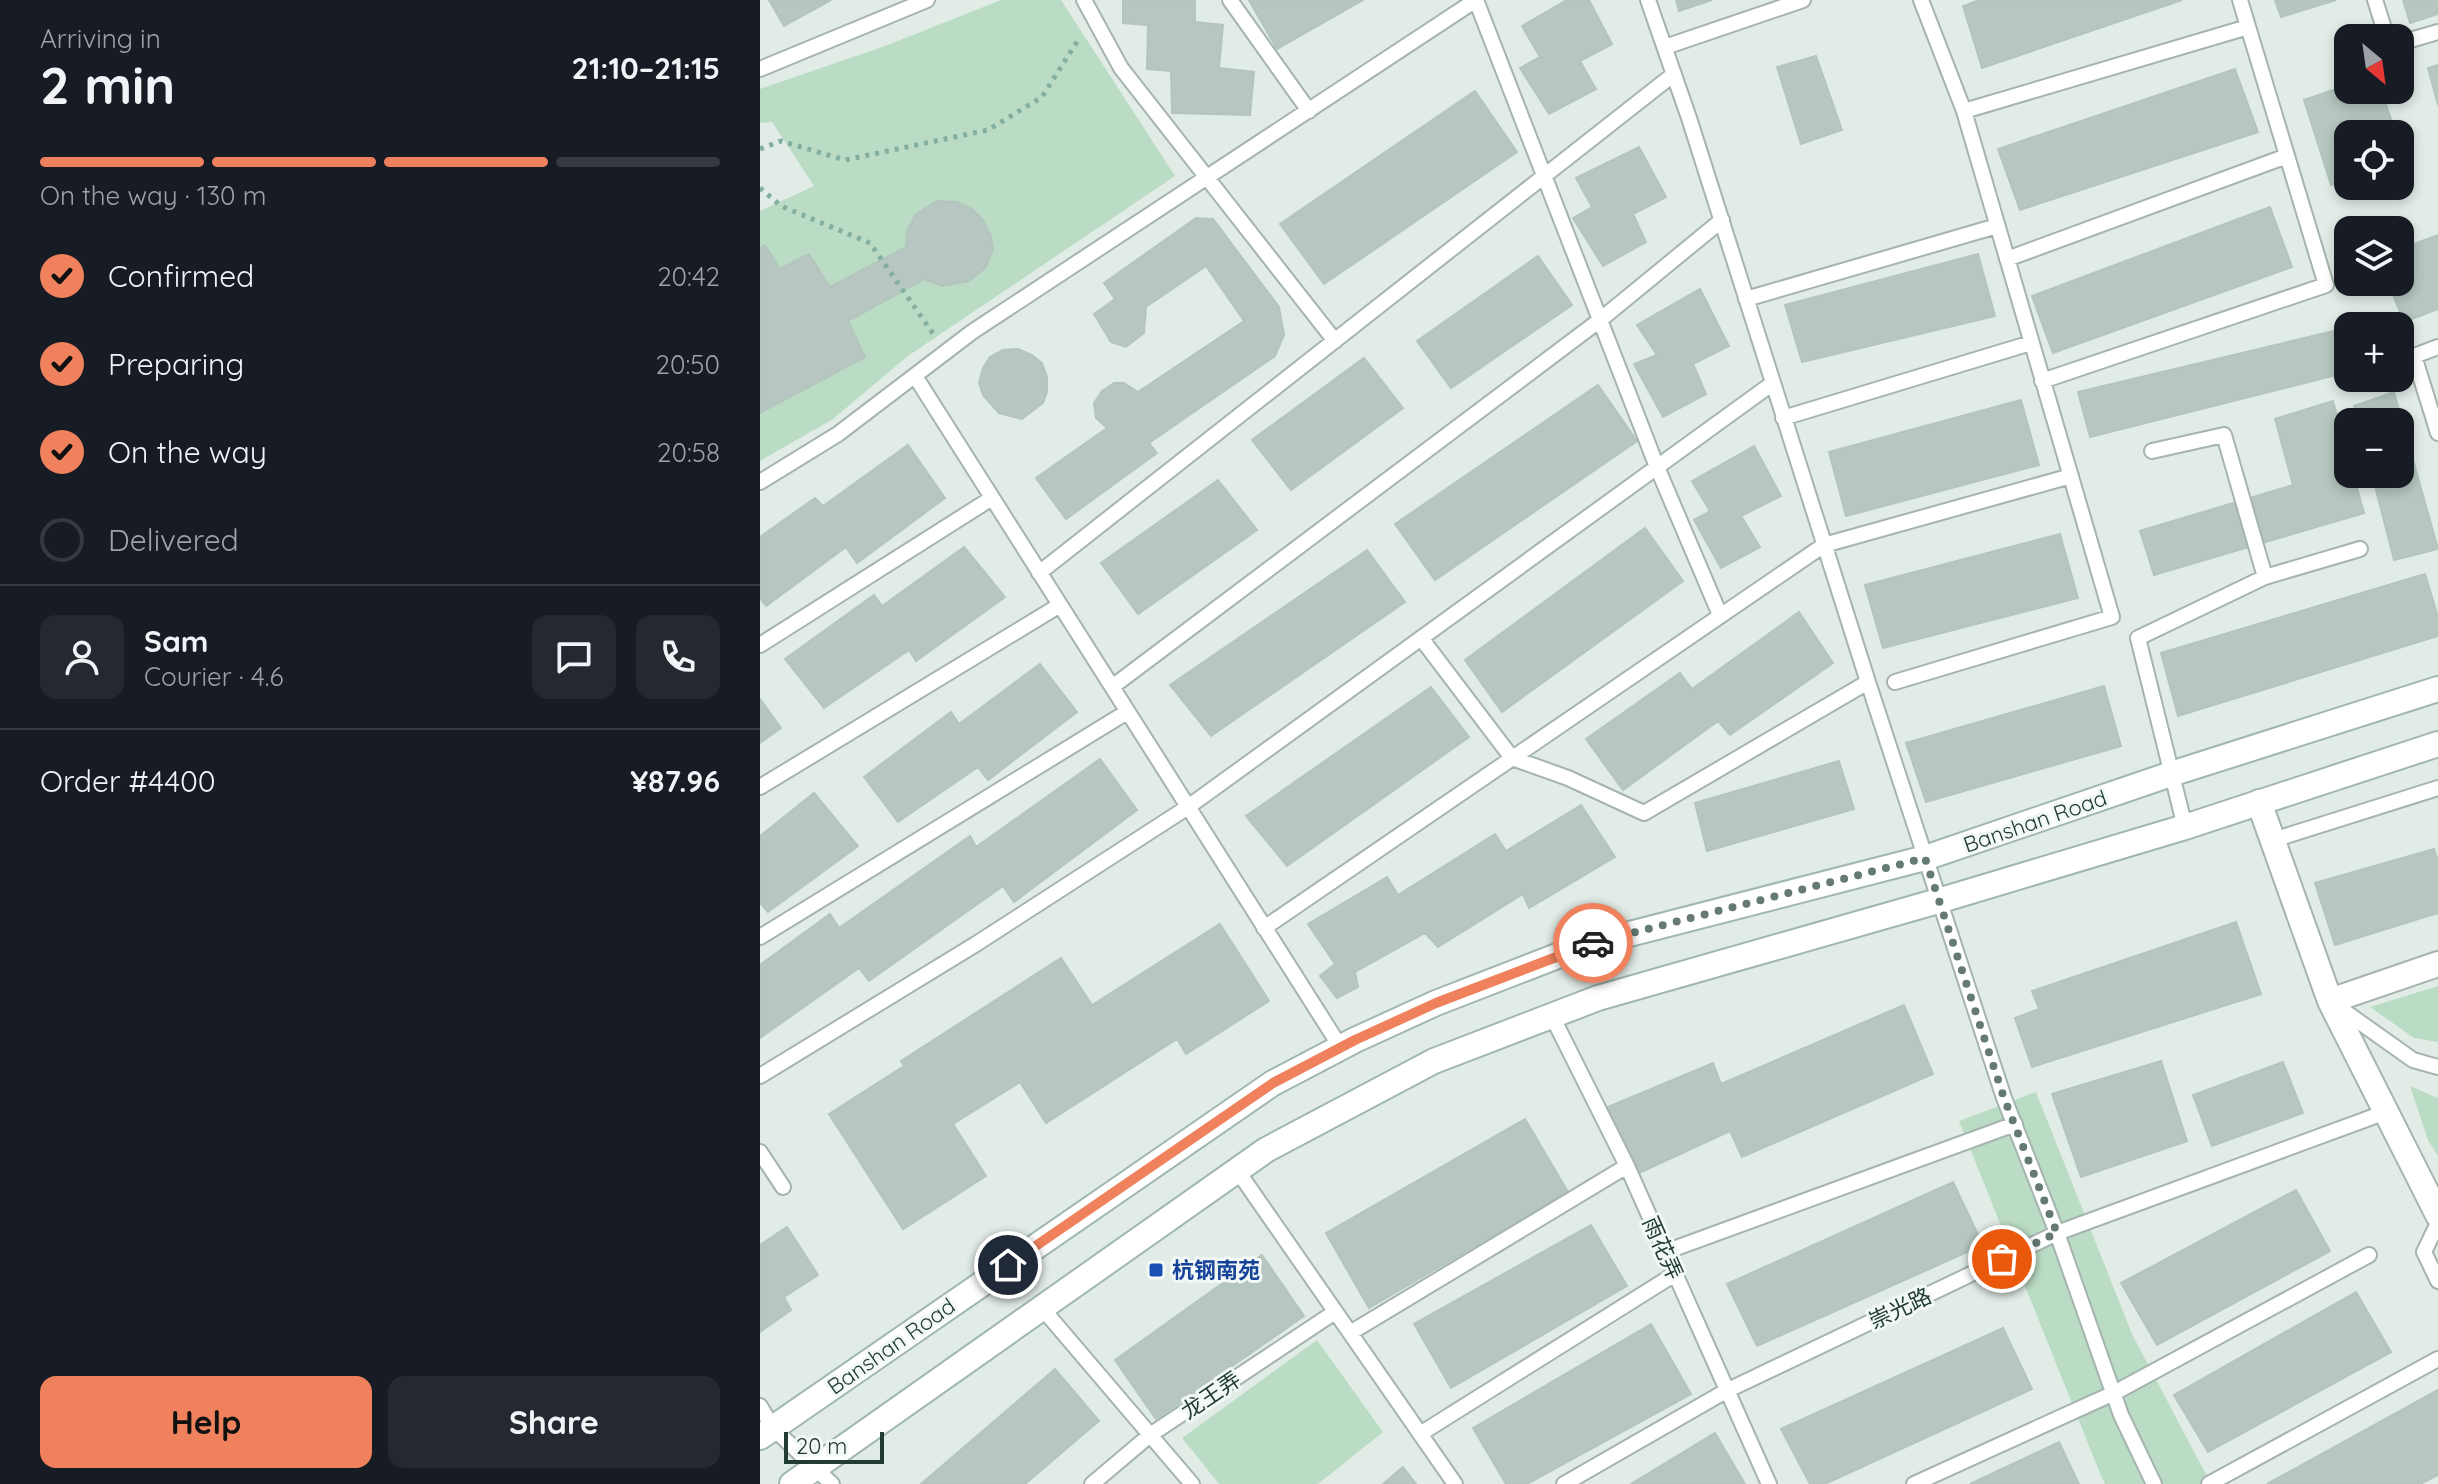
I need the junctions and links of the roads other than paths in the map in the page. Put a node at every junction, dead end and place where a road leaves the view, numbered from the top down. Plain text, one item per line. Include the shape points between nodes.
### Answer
1 (927, 0) edge
2 (1084, 0) edge
3 (1230, 0) edge
4 (1476, 0) edge
5 (1648, 0) edge
6 (1803, 0) edge
7 (1921, 0) edge
8 (2240, 0) edge
9 (2375, 0) edge
10 (2383, 24) edge
11 (2248, 27) junction
12 (2438, 32) edge
13 (2414, 39) edge
14 (1665, 47) junction
15 (760, 69) edge
16 (1674, 74) junction
17 (1309, 111) junction
18 (1964, 111) junction
19 (2287, 156) junction
20 (1545, 176) junction
21 (1208, 177) junction
22 (1722, 220) junction
23 (1997, 226) junction
24 (2007, 259) junction
25 (1746, 299) junction
26 (1600, 320) junction
27 (1335, 341) junction
28 (2031, 343) junction
29 (2438, 347) edge
30 (915, 376) junction
31 (2042, 381) junction
32 (1773, 383) junction
33 (1783, 418) junction
34 (2438, 433) edge
35 (2152, 451) dead end
36 (1657, 467) junction
37 (2071, 476) junction
38 (760, 482) edge
39 (992, 498) junction
40 (1824, 545) junction
41 (2360, 549) dead end
42 (1039, 573) junction
43 (2265, 577) junction
44 (1060, 605) junction
45 (1720, 615) junction
46 (1421, 638) junction
47 (760, 645) edge
48 (1868, 682) junction
49 (1895, 682) dead end
50 (1112, 687) junction
51 (2438, 689) edge
52 (1127, 712) junction
53 (2438, 744) edge
54 (1512, 758) junction
55 (2171, 774) junction
56 (760, 787) edge
57 (2438, 788) edge
58 (2259, 802) junction
59 (1188, 807) junction
60 (2185, 827) junction
61 (2273, 840) junction
62 (1925, 858) junction
63 (1938, 901) junction
64 (1264, 928) junction
65 (760, 937) edge
66 (2438, 964) edge
67 (2330, 1001) junction
68 (1552, 1016) junction
69 (1341, 1048) junction
70 (2438, 1067) edge
71 (760, 1076) edge
72 (2386, 1112) junction
73 (2015, 1124) junction
74 (760, 1152) edge
75 (1627, 1166) junction
76 (1237, 1170) junction
77 (783, 1187) dead end
78 (2438, 1215) edge
79 (2438, 1223) edge
80 (2057, 1233) junction
81 (1665, 1252) junction
82 (2369, 1255) dead end
83 (1675, 1274) junction
84 (2438, 1281) edge
85 (1042, 1308) junction
86 (1335, 1312) junction
87 (1350, 1333) junction
88 (2438, 1359) edge
89 (1726, 1391) junction
90 (2114, 1393) junction
91 (760, 1406) edge
92 (767, 1432) edge
93 (1420, 1434) junction
94 (1150, 1435) junction
95 (824, 1476) edge
96 (2232, 1479) edge
97 (792, 1484) edge
98 (1092, 1484) edge
99 (1192, 1484) edge
100 (1455, 1484) edge
101 (1564, 1484) edge
102 (1769, 1484) edge
103 (1914, 1484) edge
104 (2154, 1484) edge
105 (2209, 1484) edge

1 - 15 lane
2 - 21 lane via 1121,68
3 - 17 lane
4 - 17 lane
4 - 20 lane
5 - 14 lane
6 - 14 lane
7 - 18 lane
8 - 11 lane
9 - 10 lane
11 - 18 lane
11 - 19 lane
12 - 13 lane
14 - 16 lane
16 - 20 lane
16 - 22 lane
17 - 21 lane
18 - 23 lane
19 - 24 lane
19 - 31 lane via 2326,285
20 - 26 lane
20 - 27 lane
21 - 27 lane
21 - 30 lane via 972,332
22 - 25 lane
22 - 26 lane
23 - 24 lane
23 - 25 lane
24 - 28 lane
25 - 32 lane
26 - 36 lane
26 - 50 lane
27 - 42 lane
28 - 31 lane
28 - 33 lane
29 - 34 lane via 2414,356
30 - 38 lane via 838,434
30 - 39 lane
31 - 37 lane
32 - 33 lane
32 - 36 lane
33 - 40 lane
35 - 43 lane via 2224,435
36 - 45 lane
36 - 46 lane
37 - 40 lane
37 - 49 lane via 2112,617
39 - 42 lane
39 - 47 lane
40 - 45 lane
40 - 48 lane
41 - 43 lane
42 - 44 lane
43 - 55 lane via 2138,638
44 - 50 lane
44 - 56 lane
45 - 54 lane
46 - 54 lane
46 - 59 lane
48 - 54 lane via 1644,813
48 - 62 lane
50 - 52 lane
51 - 55 main road, Banshan Road
52 - 59 lane
52 - 65 lane
53 - 58 main road, Banshan Road
54 - 64 lane
55 - 60 lane
55 - 62 main road, Banshan Road
57 - 61 lane
58 - 60 main road, Banshan Road
58 - 61 main road
59 - 64 lane
59 - 71 lane
60 - 63 main road, Banshan Road
61 - 67 main road
62 - 63 lane
62 - 69 main road, Banshan Road via 1583,946 1436,1003
63 - 68 main road, Banshan Road via 1598,998
63 - 73 lane
64 - 69 lane
66 - 67 main road
67 - 70 lane via 2413,1060
67 - 72 main road
68 - 75 lane, 雨花弄
68 - 76 main road, Banshan Road via 1434,1061
69 - 92 main road, Banshan Road via 1225,1115
72 - 78 main road
72 - 80 lane, 崇光路
73 - 80 lane
73 - 81 lane
74 - 77 lane
75 - 81 lane, 雨花弄
75 - 87 lane
76 - 85 main road, Banshan Road
76 - 86 lane
79 - 84 lane via 2424,1252
80 - 89 lane, 崇光路
80 - 90 lane
81 - 83 lane, 雨花弄
82 - 90 lane
83 - 89 lane, 雨花弄
83 - 93 lane
85 - 94 lane
85 - 95 main road, Banshan Road
86 - 87 lane
86 - 94 lane, 龙王弄
87 - 93 lane
88 - 96 lane
89 - 101 lane, 崇光路
89 - 102 lane, 雨花弄
90 - 103 lane
90 - 104 lane
91 - 92 lane
92 - 95 lane
93 - 100 lane
94 - 98 lane, 龙王弄
94 - 99 lane
95 - 97 main road, Banshan Road
96 - 105 lane

